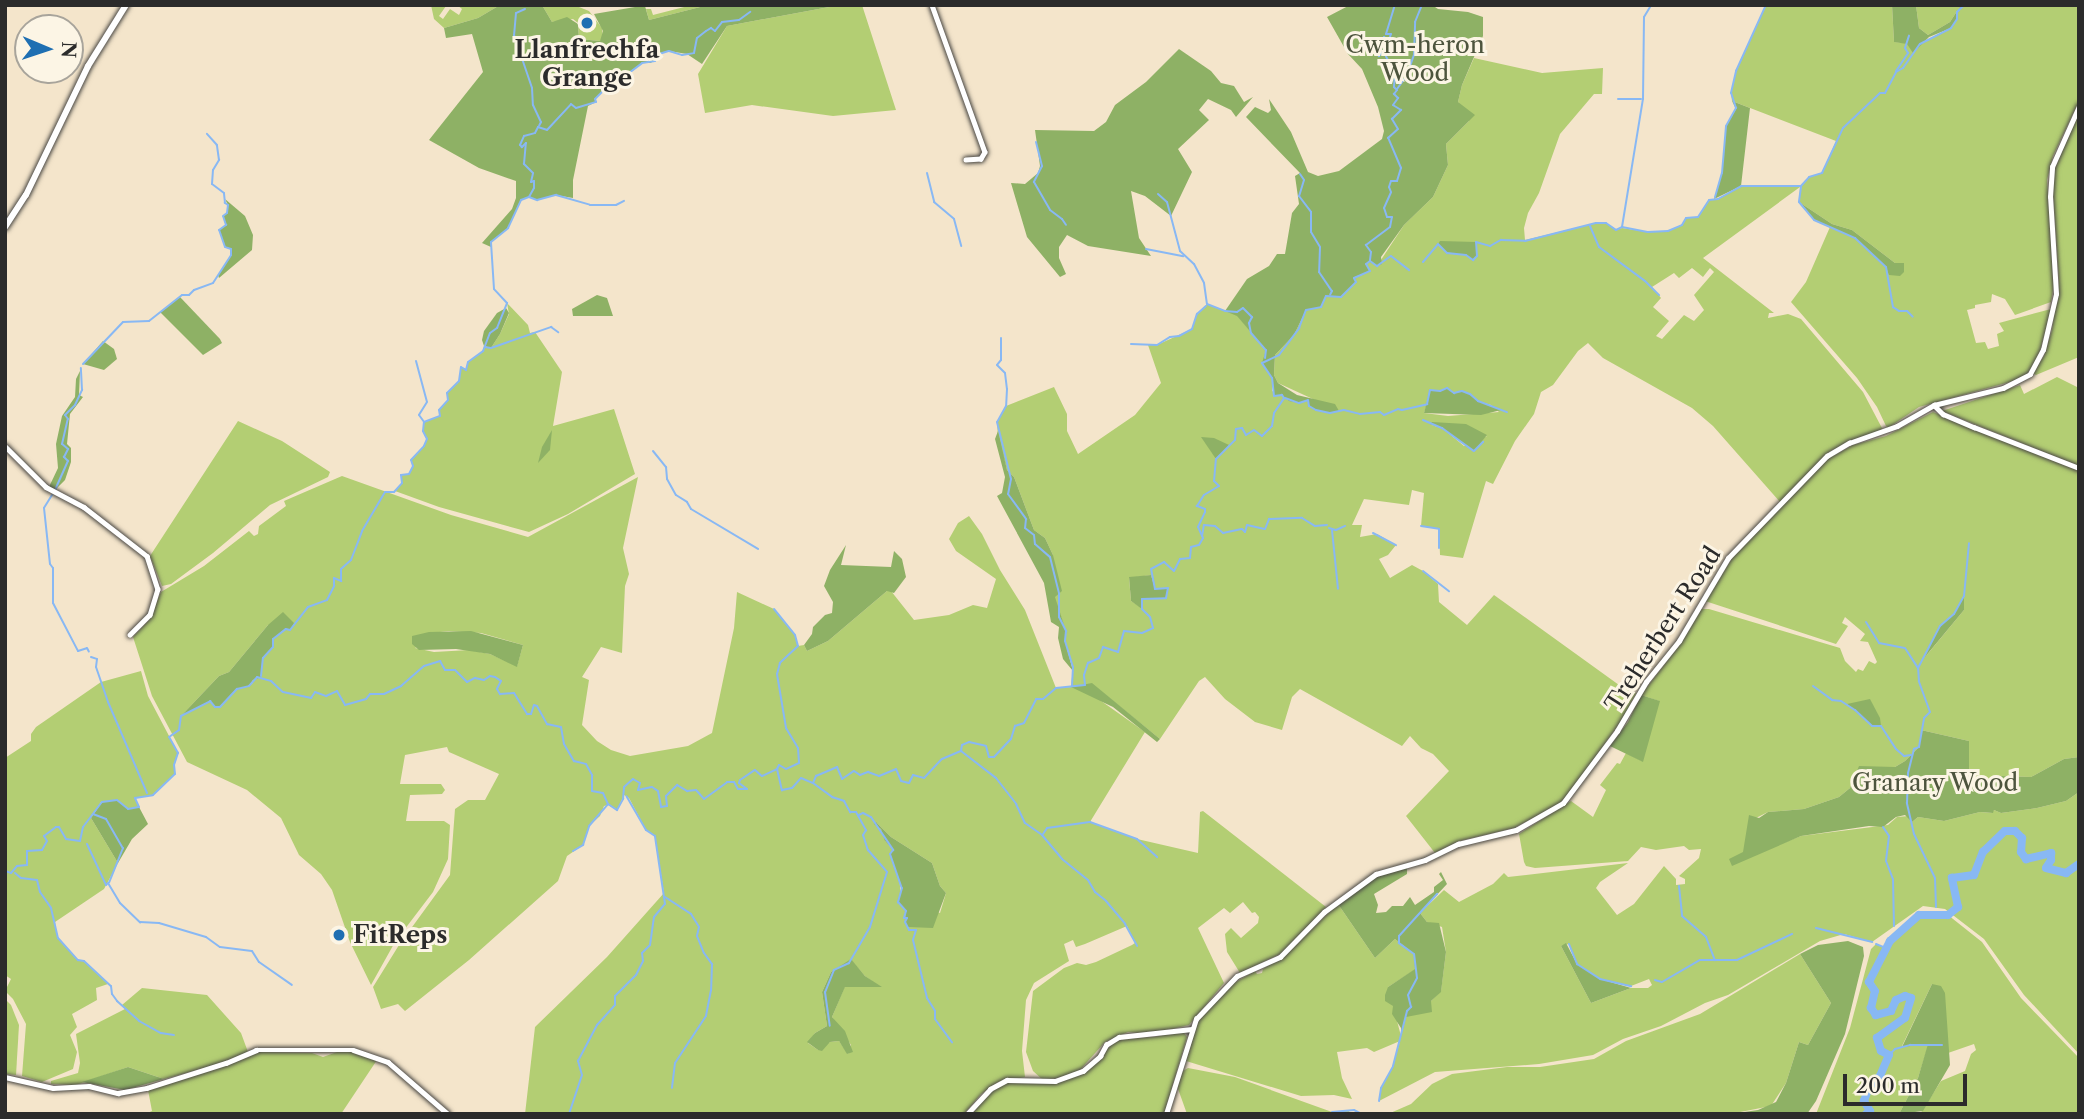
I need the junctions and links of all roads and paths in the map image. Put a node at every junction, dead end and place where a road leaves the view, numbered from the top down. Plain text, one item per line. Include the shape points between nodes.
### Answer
1 (126, 5) edge
2 (932, 5) edge
3 (2079, 106) edge
4 (966, 159) dead end
5 (5, 227) edge
6 (1934, 405) junction
7 (5, 446) edge
8 (2079, 468) edge
9 (130, 635) dead end
10 (1192, 1028) junction
11 (5, 1077) edge
12 (448, 1114) edge
13 (967, 1114) edge
14 (1166, 1114) edge

1 - 5 main road via 88,66 26,195
2 - 4 street via 985,152 981,159
3 - 6 street, Treherbert Road via 2050,177 2057,281 2048,331 2034,369 2023,380 2003,388
6 - 8 street via 1943,414
6 - 10 street, Treherbert Road via 1827,456 1737,548 1679,641 1563,803 1516,830 1458,844 1368,878 1324,912 1280,957 1225,986
7 - 9 street via 46,487 84,507 147,556 158,589 150,615
10 - 13 street via 1119,1037 1083,1071 1055,1081 1007,1080 990,1089
10 - 14 street, Treherbert Road
11 - 12 street via 53,1088 89,1086 118,1093 147,1088 256,1051 353,1049 388,1062

